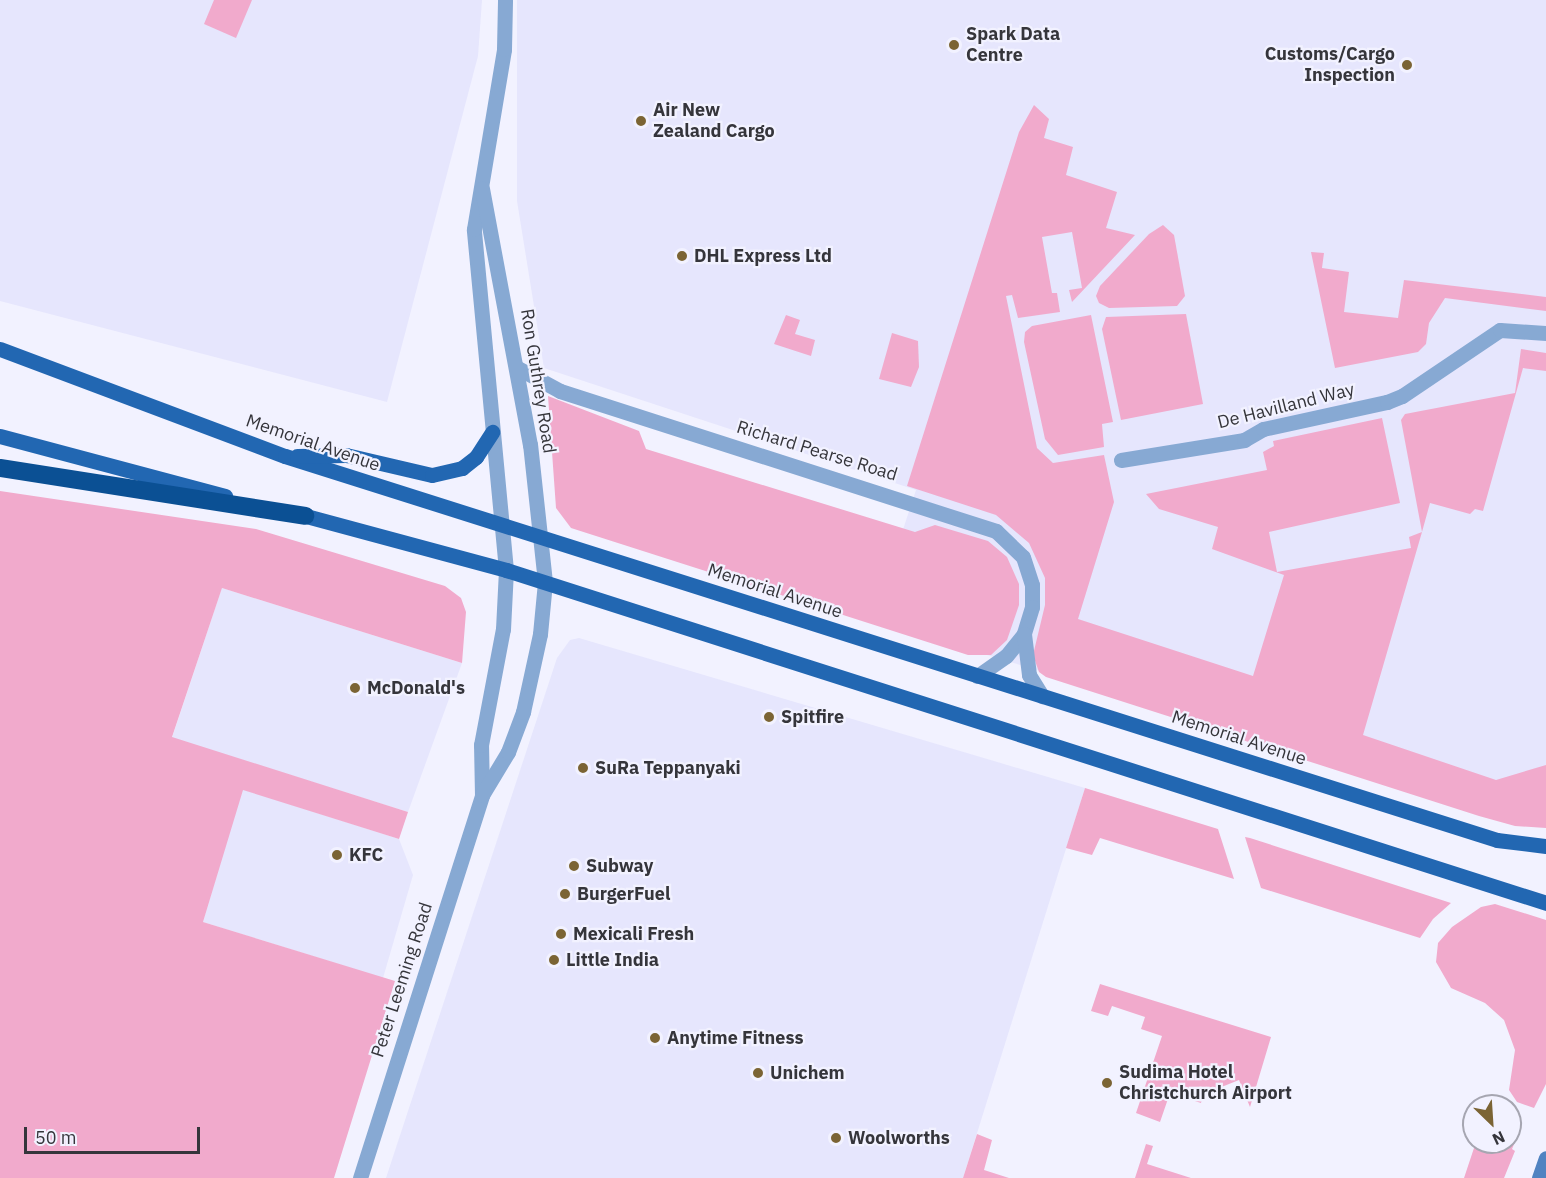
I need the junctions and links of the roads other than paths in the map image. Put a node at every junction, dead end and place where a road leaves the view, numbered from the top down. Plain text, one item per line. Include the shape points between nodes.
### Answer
1 (506, 0) edge
2 (482, 188) junction
3 (1546, 333) edge
4 (0, 349) edge
5 (516, 367) junction
6 (492, 432) junction
7 (0, 436) edge
8 (285, 456) junction
9 (1122, 460) dead end
10 (0, 468) edge
11 (305, 516) junction
12 (502, 525) junction
13 (541, 537) junction
14 (506, 570) junction
15 (545, 582) junction
16 (1024, 634) junction
17 (977, 675) junction
18 (1042, 696) junction
19 (482, 795) junction
20 (1546, 846) edge
21 (1546, 903) edge
22 (1546, 1158) edge
23 (360, 1178) edge
24 (1539, 1178) edge

1 - 2 street, Ron Guthrey Road via 504,49
2 - 5 street, Ron Guthrey Road
2 - 6 street, Ron Guthrey Road via 474,230
3 - 9 street, De Havilland Way via 1500,330 1387,402 1263,429 1244,440
4 - 8 main road, Memorial Avenue
5 - 13 street, Ron Guthrey Road
5 - 16 street, Richard Pearse Road via 560,391 996,531 1012,542 1030,571 1032,607
6 - 8 main road via 469,462 432,475 346,455
6 - 12 street, Ron Guthrey Road
7 - 11 main road
8 - 12 main road, Memorial Avenue
10 - 11 highway
11 - 14 main road
12 - 13 main road, Memorial Avenue
12 - 14 street, Ron Guthrey Road
13 - 15 street, Ron Guthrey Road
13 - 17 main road, Memorial Avenue
14 - 15 main road
14 - 19 street, Peter Leeming Road via 503,629 481,746
15 - 19 street, Peter Leeming Road via 540,634 523,712 508,752
15 - 21 main road
16 - 17 street, Richard Pearse Road via 1006,656
16 - 18 street, Richard Pearse Road via 1029,675
17 - 18 main road, Memorial Avenue
18 - 20 main road, Memorial Avenue via 1497,840
19 - 23 street, Peter Leeming Road
22 - 24 street

